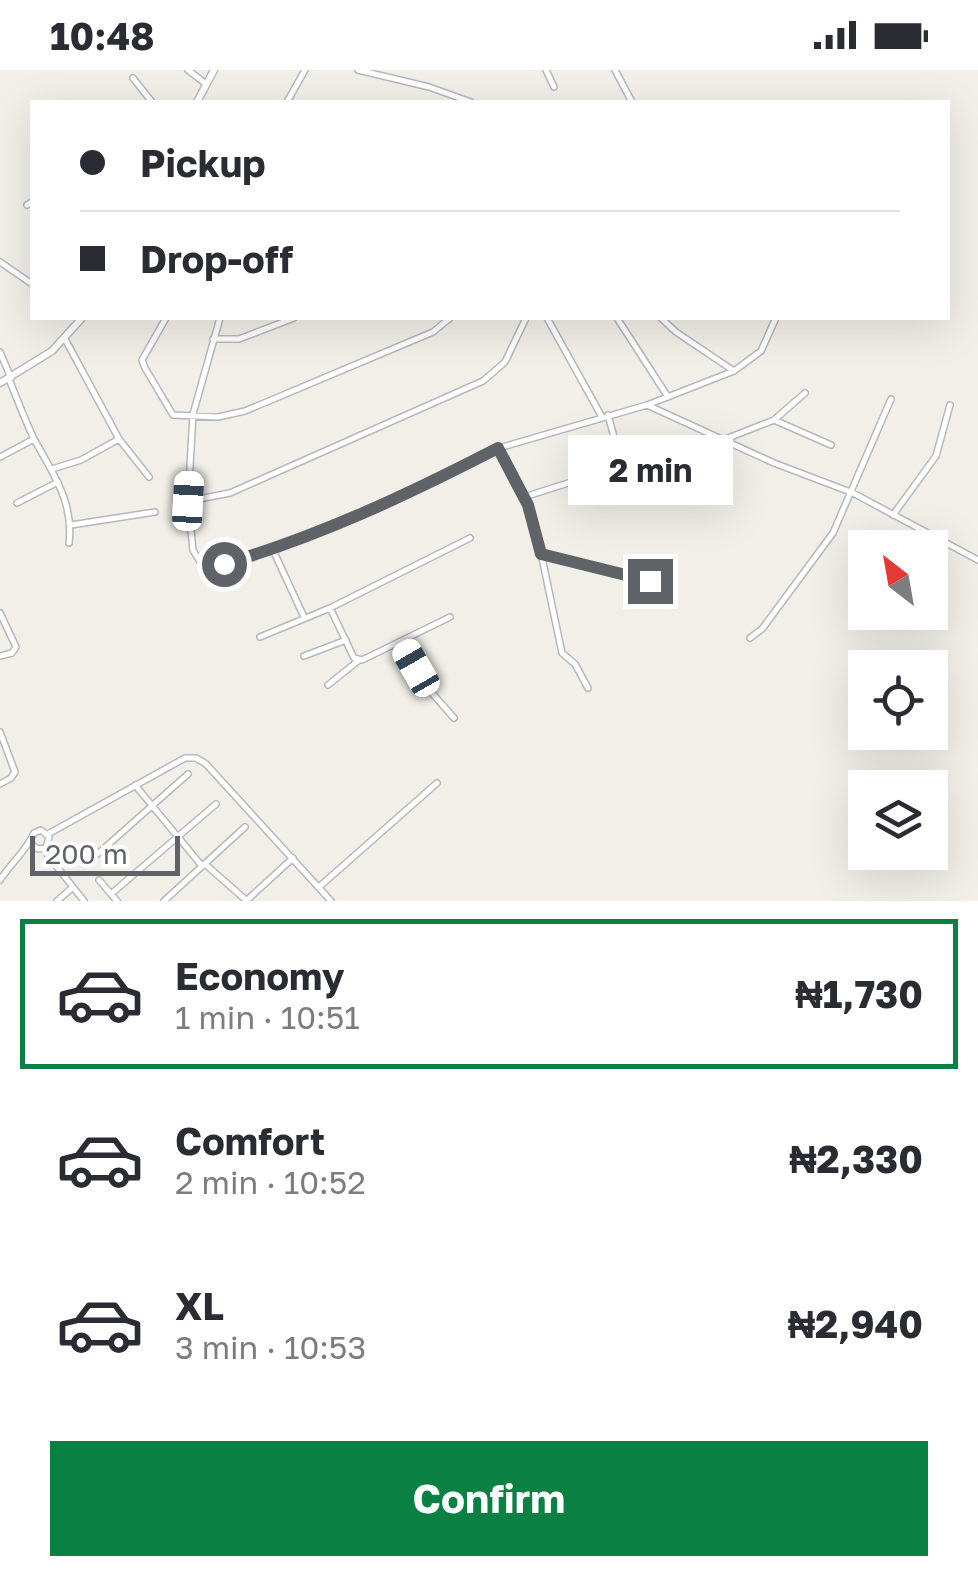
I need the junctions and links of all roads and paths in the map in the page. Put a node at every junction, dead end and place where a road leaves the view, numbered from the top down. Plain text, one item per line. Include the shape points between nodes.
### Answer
1 (188, 70) edge
2 (214, 70) edge
3 (305, 70) edge
4 (358, 70) edge
5 (546, 70) edge
6 (615, 70) edge
7 (133, 78) dead end
8 (206, 84) junction
9 (554, 87) dead end
10 (150, 100) edge
11 (198, 100) edge
12 (289, 100) edge
13 (465, 100) edge
14 (631, 100) edge
15 (0, 262) edge
16 (30, 283) edge
17 (79, 320) edge
18 (165, 320) edge
19 (219, 320) edge
20 (289, 320) edge
21 (448, 320) edge
22 (525, 320) edge
23 (548, 320) edge
24 (618, 320) edge
25 (663, 320) edge
26 (775, 320) edge
27 (65, 339) junction
28 (213, 339) junction
29 (0, 352) edge
30 (734, 371) junction
31 (10, 378) junction
32 (0, 383) edge
33 (806, 392) dead end
34 (668, 397) junction
35 (890, 399) dead end
36 (646, 405) junction
37 (950, 406) dead end
38 (192, 414) junction
39 (605, 416) junction
40 (774, 420) junction
41 (34, 439) junction
42 (119, 439) junction
43 (723, 440) junction
44 (831, 444) dead end
45 (498, 448) junction
46 (0, 457) edge
47 (52, 469) junction
48 (148, 477) dead end
49 (584, 478) dead end
50 (626, 481) dead end
51 (58, 482) junction
52 (853, 493) junction
53 (524, 497) junction
54 (188, 501) junction
55 (17, 503) dead end
56 (155, 512) dead end
57 (893, 515) junction
58 (72, 525) junction
59 (470, 538) dead end
60 (70, 544) dead end
61 (273, 550) junction
62 (541, 554) junction
63 (978, 560) edge
64 (650, 581) dead end
65 (330, 608) junction
66 (0, 613) edge
67 (304, 617) junction
68 (450, 617) dead end
69 (260, 637) dead end
70 (750, 638) dead end
71 (346, 640) junction
72 (398, 642) junction
73 (0, 656) edge
74 (304, 656) dead end
75 (358, 661) junction
76 (328, 685) dead end
77 (588, 688) dead end
78 (454, 718) dead end
79 (0, 732) edge
80 (188, 774) dead end
81 (437, 783) dead end
82 (0, 784) edge
83 (135, 786) junction
84 (216, 804) dead end
85 (151, 806) junction
86 (245, 827) dead end
87 (48, 834) junction
88 (177, 837) junction
89 (32, 844) junction
90 (46, 848) junction
91 (93, 858) dead end
92 (293, 858) junction
93 (203, 865) junction
94 (0, 880) edge
95 (99, 880) dead end
96 (319, 887) junction
97 (72, 888) junction
98 (111, 894) junction
99 (328, 900) edge
100 (57, 901) edge
101 (84, 901) edge
102 (117, 901) edge
103 (164, 901) edge
104 (246, 901) edge

1 - 8 street
2 - 8 street
3 - 12 street
4 - 13 street
5 - 9 street
6 - 14 street
7 - 10 street
8 - 11 street
15 - 16 street
17 - 27 street
18 - 38 street via 142,360 173,415
19 - 28 street
20 - 28 street via 239,339
21 - 38 street via 245,411
22 - 54 street via 505,362 484,381 230,493
23 - 39 street
24 - 34 street
25 - 30 street
26 - 30 street via 761,351
27 - 31 street
27 - 42 street
28 - 38 street
29 - 31 street
30 - 34 street
31 - 32 street
31 - 41 street
33 - 40 street
34 - 36 street
35 - 52 street
36 - 39 street
36 - 43 street
37 - 57 street via 936,456
38 - 54 street
39 - 45 street
39 - 50 street
40 - 43 street
40 - 44 street
41 - 46 street
41 - 47 street
42 - 47 street
42 - 48 street
43 - 52 street
45 - 53 street
45 - 61 street via 391,502
47 - 51 street
49 - 53 street
51 - 55 street
51 - 58 street
52 - 57 street
52 - 70 street via 833,533
53 - 62 street
54 - 61 street via 199,560 224,564
56 - 58 street
57 - 63 street
58 - 60 street
59 - 65 street
61 - 67 street
62 - 64 street
62 - 77 street via 562,654
65 - 67 street
65 - 71 street
66 - 73 street via 16,646
67 - 69 street
68 - 72 street
71 - 74 street
71 - 75 street
72 - 75 street
72 - 78 street
75 - 76 street
79 - 82 street via 14,772
80 - 85 street
81 - 96 street
83 - 85 street
83 - 87 street
83 - 92 street via 196,758
84 - 88 street
85 - 88 street
85 - 91 street
86 - 93 street
87 - 89 street via 37,831
87 - 90 street
88 - 93 street
88 - 98 street
89 - 90 street
89 - 94 street
90 - 97 street
92 - 96 street
92 - 104 street
93 - 103 street
93 - 104 street
95 - 98 street
96 - 99 street
97 - 100 street
97 - 101 street
98 - 102 street

